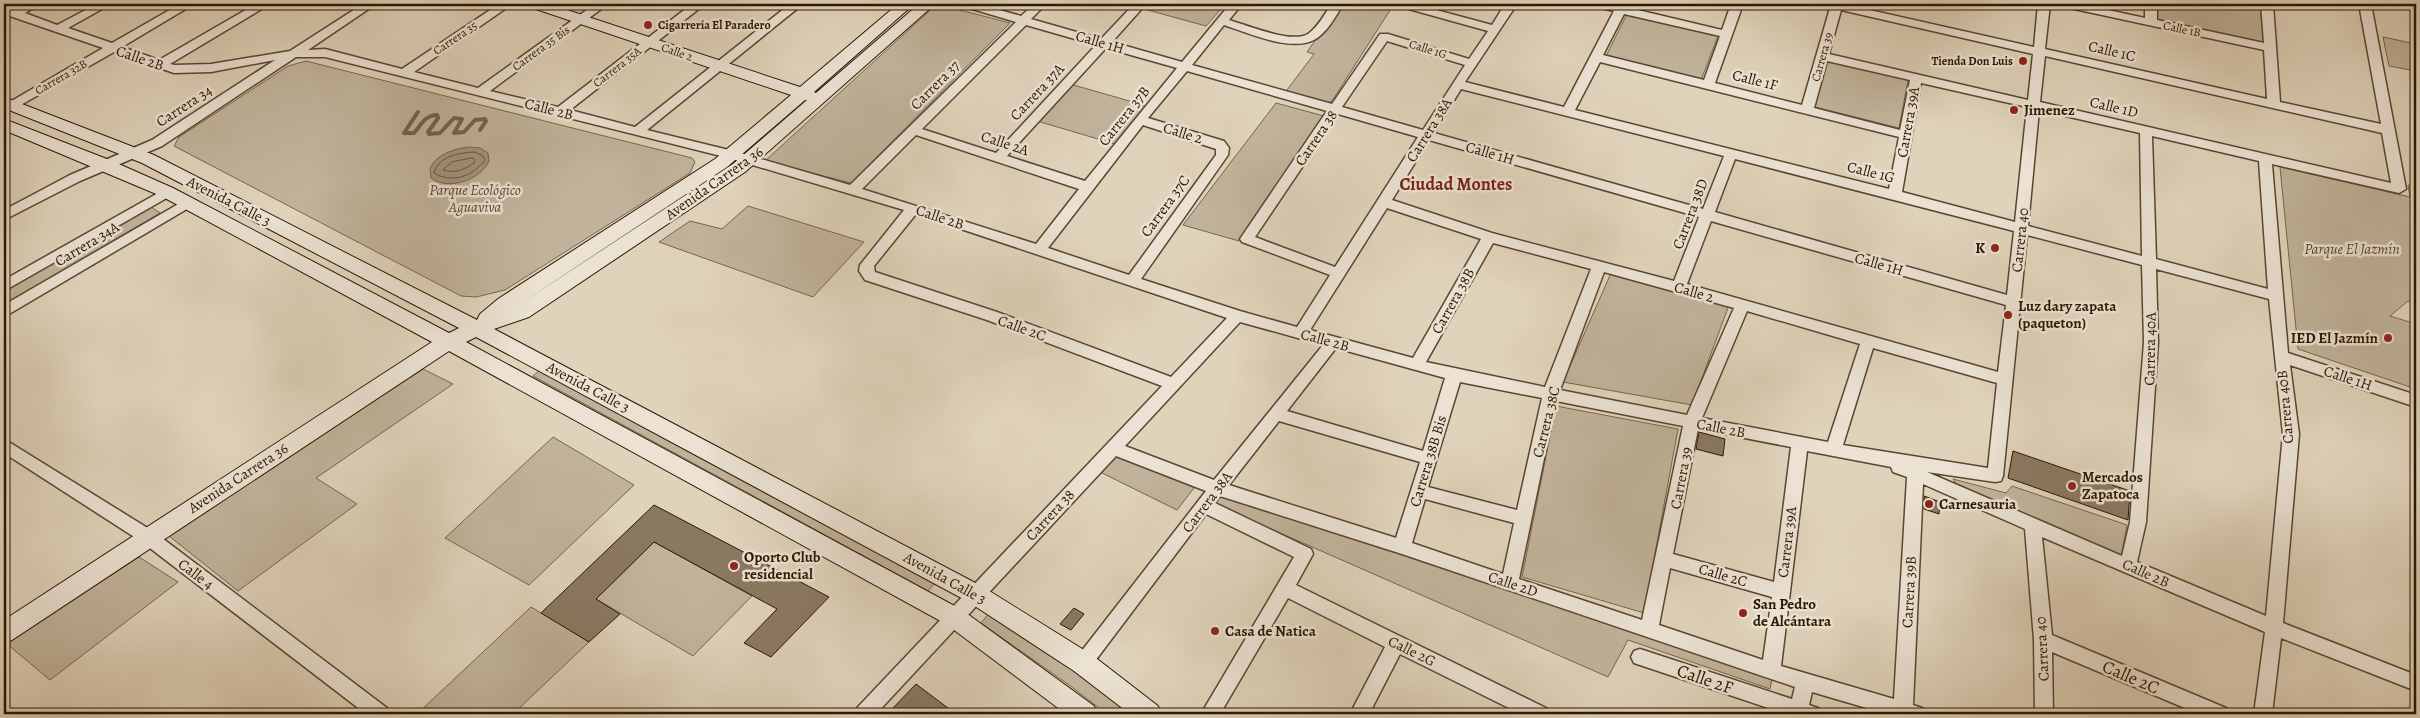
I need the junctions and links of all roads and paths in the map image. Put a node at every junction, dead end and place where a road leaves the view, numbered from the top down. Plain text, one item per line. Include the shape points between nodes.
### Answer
1 (34, 4) edge
2 (105, 4) edge
3 (188, 4) edge
4 (264, 4) edge
5 (370, 4) edge
6 (506, 4) edge
7 (535, 4) edge
8 (602, 4) edge
9 (699, 4) edge
10 (797, 4) edge
11 (906, 4) edge
12 (928, 4) edge
13 (966, 4) edge
14 (1040, 4) edge
15 (1140, 4) edge
16 (1236, 4) edge
17 (1337, 4) edge
18 (1402, 4) edge
19 (1511, 4) edge
20 (1597, 4) edge
21 (1737, 4) edge
22 (1834, 4) edge
23 (2044, 4) edge
24 (2065, 4) edge
25 (2151, 4) edge
26 (2267, 4) edge
27 (2365, 4) edge
28 (1621, 9) junction
29 (10, 12) edge
30 (580, 19) junction
31 (1024, 20) junction
32 (1222, 21) junction
33 (2151, 22) junction
34 (58, 29) junction
35 (1495, 29) junction
36 (1726, 34) junction
37 (1384, 36) joint
38 (649, 42) junction
39 (1103, 43) junction
40 (111, 48) junction
41 (2270, 48) junction
42 (2039, 51) junction
43 (292, 54) junction
44 (1822, 56) junction
45 (1596, 57) junction
46 (1471, 63) junction
47 (159, 65) junction
48 (719, 66) junction
49 (1185, 66) junction
50 (404, 73) junction
51 (1916, 78) junction
52 (1458, 84) junction
53 (1708, 85) junction
54 (480, 92) junction
55 (802, 94) junction
56 (819, 100) junction
57 (8, 104) edge
58 (2274, 104) junction
59 (2034, 105) junction
60 (1336, 109) junction
61 (1807, 110) junction
62 (560, 112) junction
63 (1568, 112) junction
64 (1140, 120) junction
65 (4, 124) edge
66 (912, 130) junction
67 (2388, 130) junction
68 (2146, 131) junction
69 (638, 132) junction
70 (1425, 135) junction
71 (1906, 135) junction
72 (1223, 148) joint
73 (1731, 153) junction
74 (135, 154) junction
75 (732, 155) junction
76 (998, 158) junction
77 (2265, 158) junction
78 (750, 160) junction
79 (106, 165) junction
80 (1088, 187) junction
81 (853, 190) junction
82 (167, 192) junction
83 (1895, 195) junction
84 (1384, 202) junction
85 (187, 203) junction
86 (913, 208) junction
87 (255, 214) junction
88 (1707, 215) junction
89 (4, 216) edge
90 (233, 227) junction
91 (2021, 228) junction
92 (1489, 237) junction
93 (608, 246) junction
94 (1039, 250) junction
95 (2150, 262) junction
96 (1599, 266) junction
97 (1338, 273) junction
98 (1132, 281) junction
99 (4, 286) edge
100 (1679, 287) junction
101 (2276, 296) junction
102 (2013, 302) junction
103 (1742, 305) junction
104 (4, 312) edge
105 (1237, 316) junction
106 (476, 328) junction
107 (1300, 334) junction
108 (1868, 341) junction
109 (449, 342) junction
110 (1333, 342) junction
111 (2281, 356) junction
112 (1417, 365) junction
113 (1454, 375) junction
114 (2005, 380) junction
115 (1173, 384) junction
116 (1550, 395) junction
117 (2416, 401) edge
118 (1277, 414) junction
119 (1692, 422) junction
120 (1800, 443) junction
121 (4, 445) edge
122 (1113, 448) junction
123 (1834, 449) junction
124 (1877, 458) junction
125 (1430, 459) junction
126 (1915, 474) junction
127 (1995, 476) joint
128 (1217, 488) junction
129 (1419, 491) junction
130 (1205, 506) junction
131 (1524, 519) junction
132 (2034, 524) junction
133 (148, 537) junction
134 (1402, 547) junction
135 (1664, 559) junction
136 (2128, 565) junction
137 (1510, 583) junction
138 (1284, 588) junction
139 (1781, 592) junction
140 (975, 594) junction
141 (954, 616) junction
142 (2274, 627) junction
143 (1649, 630) junction
144 (4, 633) edge
145 (2043, 640) junction
146 (1396, 644) junction
147 (1640, 657) dead end
148 (1083, 663) junction
149 (1771, 671) junction
150 (1805, 682) junction
151 (2416, 683) edge
152 (1514, 709) edge
153 (1909, 712) edge
154 (1802, 713) edge
155 (380, 714) edge
156 (864, 714) edge
157 (1085, 714) edge
158 (1149, 714) edge
159 (1210, 714) edge
160 (1360, 714) edge
161 (1539, 714) edge
162 (2044, 714) edge
163 (2218, 714) edge
164 (2263, 714) edge

1 - 29 street
2 - 34 street
3 - 40 street, Carrera 32B
4 - 47 street
5 - 43 street, Carrera 34
6 - 50 street, Carrera 35
7 - 30 main road, Calle 2
8 - 30 street, Carrera 35 Bis
9 - 38 street, Carrera 35A
10 - 48 street
11 - 55 main road, Avenida Carrera 36
12 - 56 main road, Avenida Carrera 36
13 - 31 street, Calle 1H
14 - 31 street, Carrera 37
15 - 39 street, Carrera 37A
16 - 32 street, Carrera 37B
17 - 32 street via 1312,37 1303,41 1291,41
18 - 35 street
19 - 35 street, Carrera 38A
20 - 28 street
21 - 36 street
22 - 42 street, Calle 1C
22 - 44 street, Carrera 39
23 - 42 street, Carrera 40
24 - 33 street, Calle 1B
25 - 33 street
26 - 41 street
27 - 67 street
28 - 36 street
28 - 45 street
29 - 34 street, Calle 2B
30 - 38 main road, Calle 2
30 - 54 street, Carrera 35 Bis
31 - 39 street, Calle 1H
31 - 66 street, Carrera 37
32 - 49 street, Carrera 37B
33 - 41 street, Calle 1B
34 - 40 street, Calle 2B
35 - 46 street, Carrera 38A
36 - 53 street
37 - 46 street, Calle 1G
37 - 60 street, Carrera 38
38 - 48 main road, Calle 2
38 - 62 street, Carrera 35A
39 - 49 street, Calle 1H
39 - 76 street, Carrera 37A
40 - 47 street, Calle 2B
40 - 57 street, Carrera 32B
41 - 58 street
42 - 58 street, Calle 1C
42 - 59 street, Carrera 40
43 - 47 street, Calle 2B via 211,68 174,69
43 - 50 street, Calle 2B via 325,53
43 - 74 street, Carrera 34 via 165,138
44 - 51 street, Calle 1D
44 - 61 street, Carrera 39
45 - 53 street, Calle 1F
45 - 63 street
46 - 52 street, Carrera 38A
48 - 55 main road, Calle 2
48 - 69 street
49 - 60 street, Calle 1H
49 - 64 street, Carrera 37B
50 - 54 street, Calle 2B
51 - 59 street, Calle 1D
51 - 71 street, Carrera 39A
52 - 63 street, Calle 1G
52 - 70 street, Carrera 38A
53 - 61 street, Calle 1F
54 - 62 street, Calle 2B
55 - 56 main road, Calle 2
55 - 75 main road, Avenida Carrera 36
56 - 78 main road, Avenida Carrera 36
57 - 74 main road, Avenida Calle 3
58 - 67 street, Calle 1C
59 - 68 street, Calle 1D
59 - 91 street, Carrera 40
60 - 70 street, Calle 1H
60 - 97 street, Carrera 38 via 1247,239
61 - 71 street, Calle 1F
62 - 69 street, Calle 2B
63 - 73 street, Calle 1G
64 - 72 street, Calle 2 via 1219,144
64 - 80 street, Carrera 37B
65 - 79 main road, Avenida Calle 3
66 - 76 street, Calle 2A
66 - 81 street, Carrera 37
67 - 77 street, Calle 1D via 2399,189
68 - 77 street, Calle 1D
68 - 95 street, Carrera 40A
69 - 75 street, Calle 2B
70 - 84 street, Carrera 38A
70 - 88 street, Calle 1H
71 - 83 street, Carrera 39A
72 - 98 street, Carrera 37C via 1222,155
73 - 83 street, Calle 1G
73 - 88 street, Carrera 38D
74 - 79 street, Carrera 34
74 - 87 main road, Avenida Calle 3
75 - 78 street, Calle 2B
75 - 93 main road, Avenida Carrera 36
76 - 80 street, Calle 2A
77 - 101 street, Carrera 40B
78 - 81 street, Calle 2B
78 - 93 main road, Avenida Carrera 36
79 - 82 main road, Avenida Calle 3
79 - 89 street, Carrera 34
80 - 94 street, Carrera 37B
81 - 86 street, Calle 2B
82 - 85 main road, Avenida Calle 3
82 - 99 street, Carrera 34A
83 - 91 street, Calle 1G
84 - 92 street, Calle 2
84 - 97 street, Carrera 38A
85 - 90 main road, Avenida Calle 3
85 - 104 street, Carrera 34A
86 - 94 street, Calle 2B
86 - 115 street, Calle 2C via 867,265 866,271 870,276 992,316
87 - 90 main road
87 - 106 main road, Avenida Calle 3
88 - 100 street, Carrera 38D
88 - 102 street, Calle 1H
90 - 109 main road, Avenida Calle 3
91 - 95 street, Calle 1G
91 - 102 street, Carrera 40
92 - 96 street, Calle 2
92 - 112 street, Carrera 38B
93 - 106 main road, Avenida Carrera 36 via 522,312
94 - 98 street, Calle 2B
95 - 101 street, Calle 1G
95 - 136 street, Carrera 40A via 2149,391 2138,522
96 - 100 street, Calle 2
96 - 116 street, Carrera 38C
97 - 107 street, Carrera 38A
98 - 105 street, Calle 2B
100 - 103 street, Calle 2
101 - 111 street, Carrera 40B
102 - 114 street, Carrera 40
103 - 108 street, Calle 2
103 - 119 street, Carrera 39
105 - 107 street, Calle 2B
105 - 115 street, Carrera 38
106 - 109 main road, Avenida Carrera 36
106 - 140 main road, Avenida Calle 3
107 - 110 street, Calle 2B
108 - 114 street, Calle 2
108 - 123 street
109 - 133 main road, Avenida Carrera 36
109 - 141 main road, Avenida Calle 3
110 - 112 street, Calle 2B
110 - 118 street, Carrera 38A
111 - 117 street, Calle 1H
111 - 142 street, Carrera 40B via 2290,434
112 - 113 street, Calle 2B
113 - 116 street, Calle 2B
113 - 125 street, Carrera 38B Bis
114 - 127 street, Carrera 40
115 - 122 street, Carrera 38
116 - 119 street, Calle 2B
116 - 131 street, Carrera 38C
118 - 125 street
118 - 128 street, Carrera 38A
119 - 120 street, Calle 2B
119 - 135 street, Carrera 39
120 - 123 street, Calle 2B
120 - 139 street, Carrera 39A
121 - 133 street, Calle 4
122 - 128 street, Calle 2D
122 - 140 street, Carrera 38
123 - 124 street, Calle 2B
124 - 126 street, Calle 2B
124 - 127 street, Calle 2B
125 - 129 street, Carrera 38B Bis
126 - 132 street, Calle 2B
126 - 153 street, Carrera 39B
128 - 130 street, Carrera 38A
128 - 134 street, Calle 2D
129 - 131 street
129 - 134 street, Carrera 38B Bis
130 - 138 street via 1305,554
130 - 148 street, Carrera 38A
131 - 137 street, Carrera 38C
132 - 136 street, Calle 2B
132 - 145 street, Carrera 40
133 - 144 main road, Avenida Carrera 36
133 - 155 street, Calle 4
134 - 137 street, Calle 2D
135 - 139 street, Calle 2C
135 - 143 street, Carrera 39
136 - 142 street, Calle 2B
137 - 143 street, Calle 2D
138 - 146 street, Calle 2G
138 - 159 street
139 - 149 street, Carrera 39A
140 - 141 street, Carrera 38
140 - 148 main road, Avenida Calle 3
141 - 156 street, Carrera 38
141 - 157 main road, Avenida Calle 3
142 - 151 street, Calle 2B
142 - 164 street, Carrera 40B
143 - 149 street, Calle 2D
145 - 162 street, Carrera 40
145 - 163 street, Calle 2C
146 - 152 street, Calle 2G
146 - 160 street
147 - 154 street, Calle 2F
148 - 158 main road, Avenida Calle 3
149 - 150 street, Calle 2D
150 - 153 street, Calle 2D
150 - 154 street
152 - 161 street, Calle 2G

